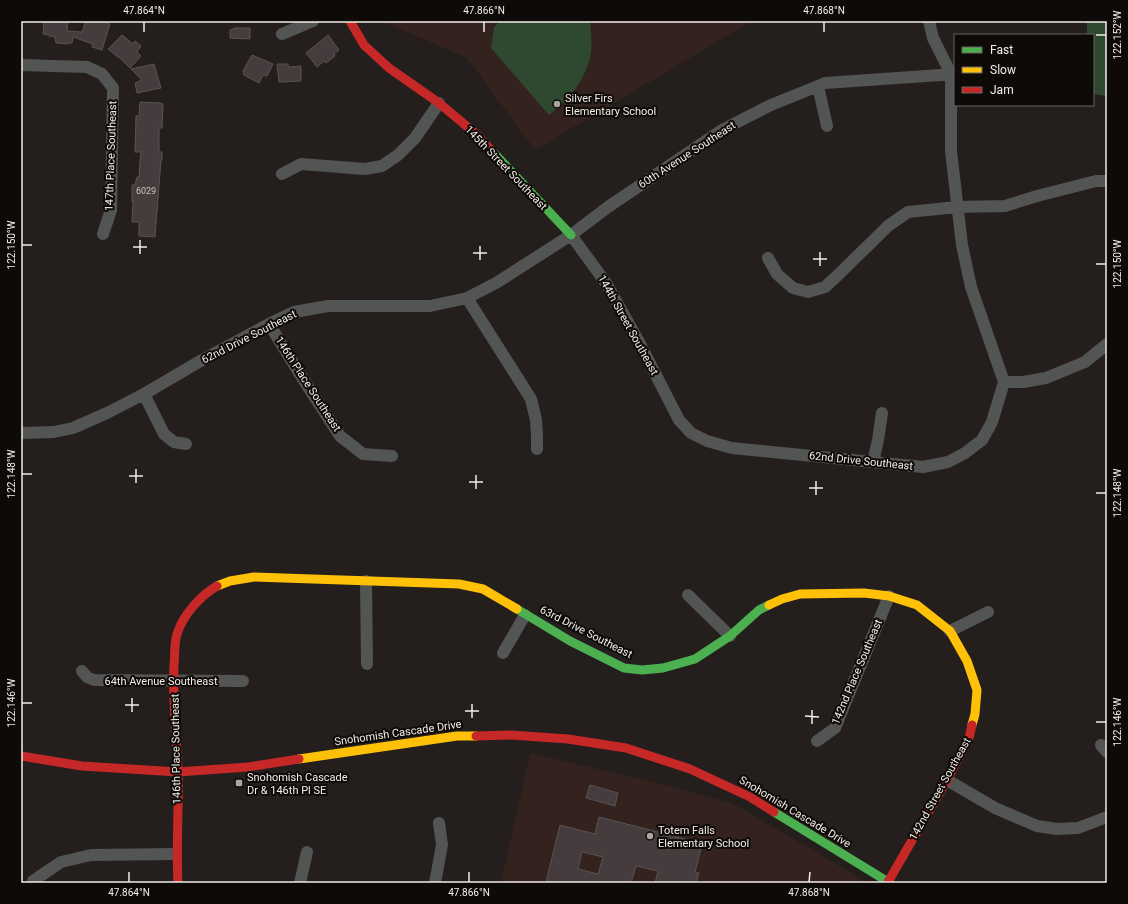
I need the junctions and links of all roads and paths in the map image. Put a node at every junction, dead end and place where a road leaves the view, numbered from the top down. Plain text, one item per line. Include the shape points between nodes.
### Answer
1 (313, 21) edge
2 (350, 21) edge
3 (929, 21) edge
4 (282, 34) dead end
5 (21, 65) edge
6 (953, 74) edge
7 (818, 86) junction
8 (439, 103) junction
9 (827, 126) dead end
10 (282, 174) dead end
11 (1107, 181) edge
12 (957, 207) junction
13 (102, 234) dead end
14 (570, 235) junction
15 (768, 258) dead end
16 (467, 298) junction
17 (269, 324) junction
18 (1107, 344) edge
19 (1004, 382) junction
20 (144, 394) junction
21 (882, 413) dead end
22 (679, 420) joint
23 (21, 433) edge
24 (186, 444) dead end
25 (536, 449) dead end
26 (392, 456) dead end
27 (873, 462) junction
28 (366, 581) junction
29 (688, 595) dead end
30 (889, 596) junction
31 (988, 612) dead end
32 (525, 614) junction
33 (185, 618) joint
34 (950, 631) junction
35 (730, 636) junction
36 (503, 653) dead end
37 (367, 664) dead end
38 (82, 671) dead end
39 (174, 681) junction
40 (243, 681) dead end
41 (976, 690) joint
42 (817, 741) dead end
43 (21, 756) edge
44 (178, 772) junction
45 (947, 780) junction
46 (1107, 817) edge
47 (439, 823) dead end
48 (307, 852) dead end
49 (176, 854) junction
50 (33, 881) dead end
51 (178, 883) edge
52 (300, 883) edge
53 (435, 883) edge
54 (889, 883) edge

1 - 4 street
2 - 8 street via 364,45 389,68
3 - 6 street via 933,38
5 - 13 street, 147th Place Southeast via 87,67 102,74 113,88 111,210
6 - 7 street, 60th Avenue Southeast via 825,83
6 - 12 street via 951,151
7 - 9 street
7 - 14 street, 60th Avenue Southeast via 771,105 722,130
8 - 10 street via 415,138 382,166 365,169 301,164
8 - 14 street, 145th Street Southeast via 476,134
11 - 12 street via 1074,186 1005,206
12 - 15 street via 908,212 888,226 825,287 808,292 793,288 777,274
12 - 19 street via 971,287
14 - 16 street, 62nd Drive Southeast via 496,283
14 - 22 street, 144th Street Southeast via 606,283
16 - 17 street, 62nd Drive Southeast via 430,306 328,306 294,312
16 - 25 street via 531,399 536,420
17 - 20 street, 62nd Drive Southeast
17 - 26 street, 146th Place Southeast via 340,436 363,454
18 - 19 street via 1085,362 1046,378
19 - 27 street, 62nd Drive Southeast via 992,422 982,440 965,452 948,462 923,467
20 - 23 street, 62nd Drive Southeast via 73,428 54,432
20 - 24 street via 164,434 174,442
21 - 27 street
22 - 27 street, 62nd Drive Southeast via 691,433 707,442 732,448
28 - 32 street, 63rd Drive Southeast via 459,584 483,589
28 - 33 street, 63rd Drive Southeast via 254,577 229,581 196,603
28 - 37 street
29 - 35 street
30 - 34 street, 63rd Drive Southeast via 917,605
30 - 35 street, 63rd Drive Southeast via 864,593 800,594 759,610
30 - 42 street, 142nd Place Southeast via 835,728
31 - 34 street
32 - 35 street, 63rd Drive Southeast via 570,641 624,668 642,670 663,668 695,659
32 - 36 street
33 - 39 street, 146th Place Southeast via 175,644
34 - 41 street, 63rd Drive Southeast via 967,661
38 - 39 street, 64th Avenue Southeast via 94,680
39 - 40 street, 64th Avenue Southeast
39 - 44 street, 146th Place Southeast
41 - 45 street, 142nd Street Southeast via 975,714 969,738
43 - 44 street, Snohomish Cascade Drive via 82,766
44 - 49 street, 146th Place Southeast
44 - 54 street, Snohomish Cascade Drive via 248,767 456,736 568,738 626,748 690,769 750,797
45 - 46 street via 994,808 1037,826 1057,829 1078,828
45 - 54 street, 142nd Street Southeast
47 - 53 street via 442,845
48 - 52 street
49 - 50 street via 91,855 62,862
49 - 51 street, 146th Place Southeast

